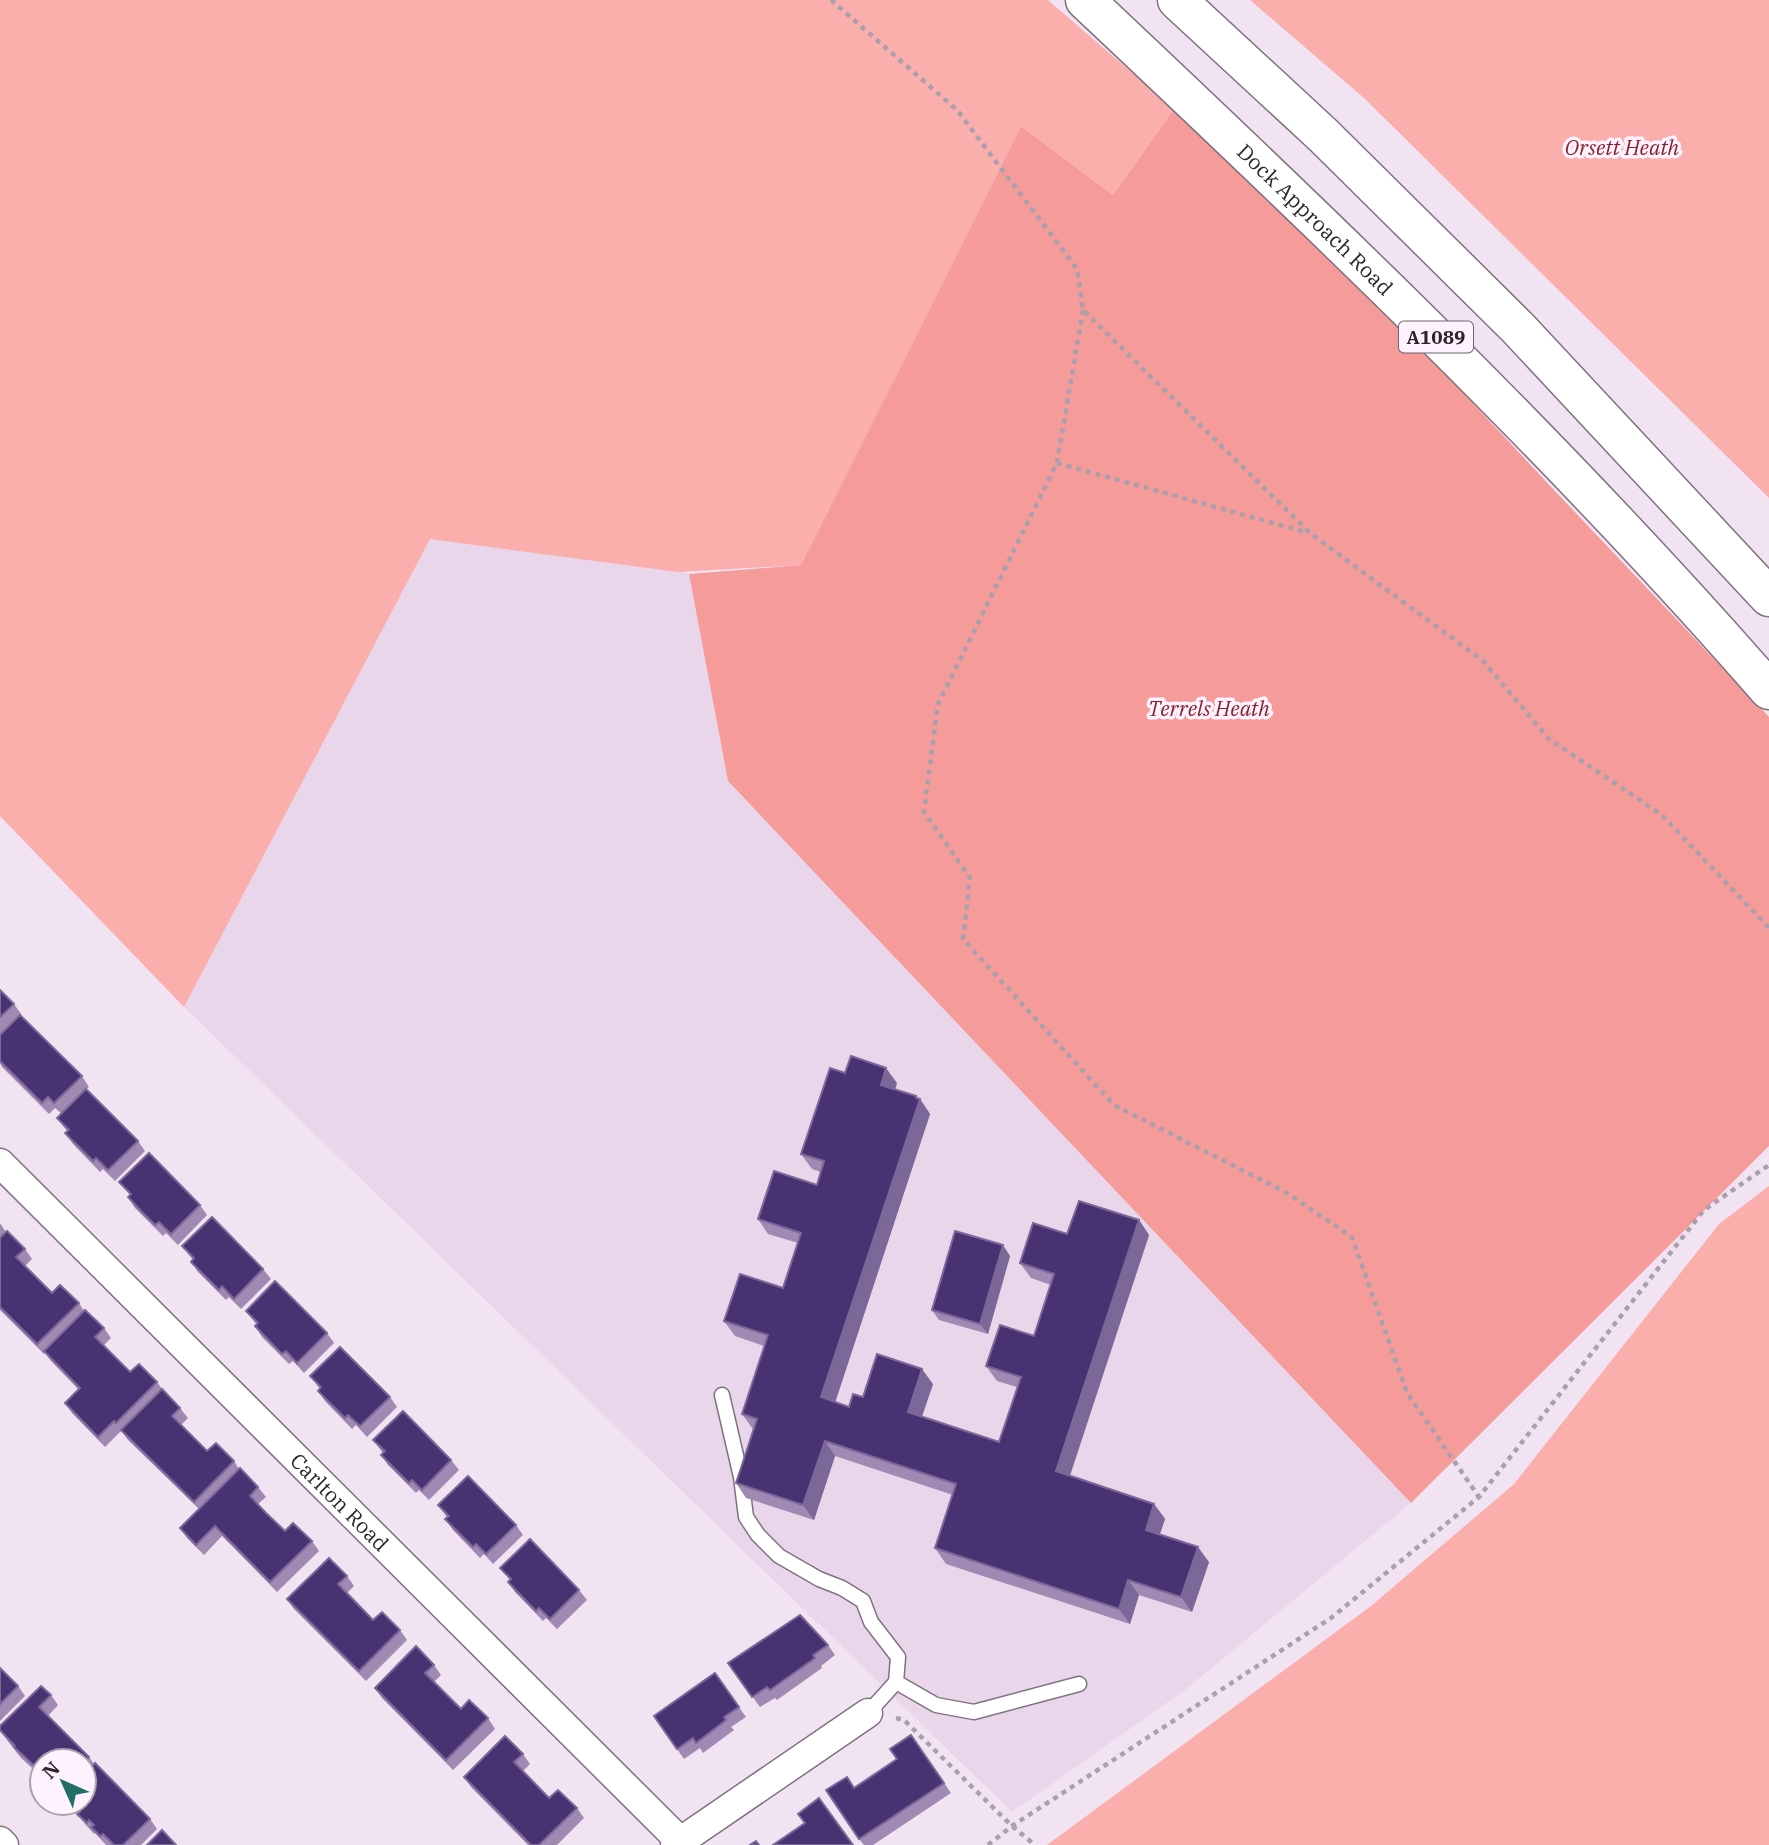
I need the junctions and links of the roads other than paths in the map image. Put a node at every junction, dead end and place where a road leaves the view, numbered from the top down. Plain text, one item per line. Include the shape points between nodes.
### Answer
1 (1085, 0) edge
2 (1177, 0) edge
3 (1769, 597) edge
4 (1769, 690) edge
5 (0, 1163) edge
6 (722, 1395) dead end
7 (896, 1682) junction
8 (1079, 1684) dead end
9 (868, 1713) joint
10 (0, 1841) edge
11 (677, 1843) edge
12 (4, 1845) edge

1 - 4 highway, Dock Approach Road / A1089 via 1476,376
2 - 3 highway, A1089 via 1324,135 1518,328
5 - 11 street, Carlton Road
6 - 7 lane via 746,1517 779,1556 863,1601 871,1622 898,1657
7 - 8 lane via 936,1705 974,1712
7 - 9 lane
9 - 11 street
10 - 12 street

